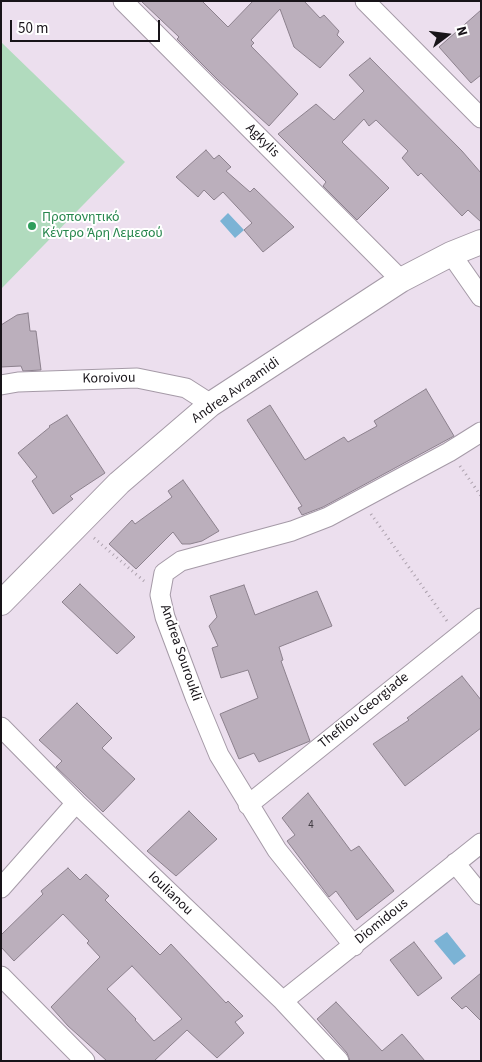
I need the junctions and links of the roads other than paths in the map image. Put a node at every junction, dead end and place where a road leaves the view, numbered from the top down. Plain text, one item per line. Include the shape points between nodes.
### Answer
1 (123, 1) edge
2 (365, 1) edge
3 (481, 118) edge
4 (481, 242) edge
5 (452, 254) junction
6 (401, 280) junction
7 (481, 297) edge
8 (1, 385) edge
9 (211, 404) junction
10 (481, 432) edge
11 (1, 603) edge
12 (481, 618) edge
13 (1, 727) edge
14 (76, 803) junction
15 (248, 805) junction
16 (481, 843) edge
17 (455, 863) junction
18 (1, 888) edge
19 (481, 895) edge
20 (354, 946) junction
21 (1, 976) edge
22 (283, 1001) junction
23 (85, 1061) edge
24 (339, 1061) edge

1 - 6 street, Agkylis
2 - 3 street
4 - 5 street, Andrea Avraamidi
5 - 6 street, Andrea Avraamidi
5 - 7 street
6 - 9 street, Andrea Avraamidi
8 - 9 street, Koroivou via 136,378 186,388
9 - 11 street, Andrea Avraamidi via 119,483
10 - 15 street, Andrea Souroukli via 328,516 292,531 181,561 164,573 160,595 165,617 219,755
12 - 15 street, Thefilou Georgiade
13 - 14 street, Ioulianou
14 - 18 street
14 - 22 street, Ioulianou
15 - 20 street, Andrea Souroukli via 277,850
16 - 17 street, Diomidous
17 - 19 street
17 - 20 street, Diomidous
20 - 22 street, Diomidous
21 - 23 street
22 - 24 street, Ioulianou

